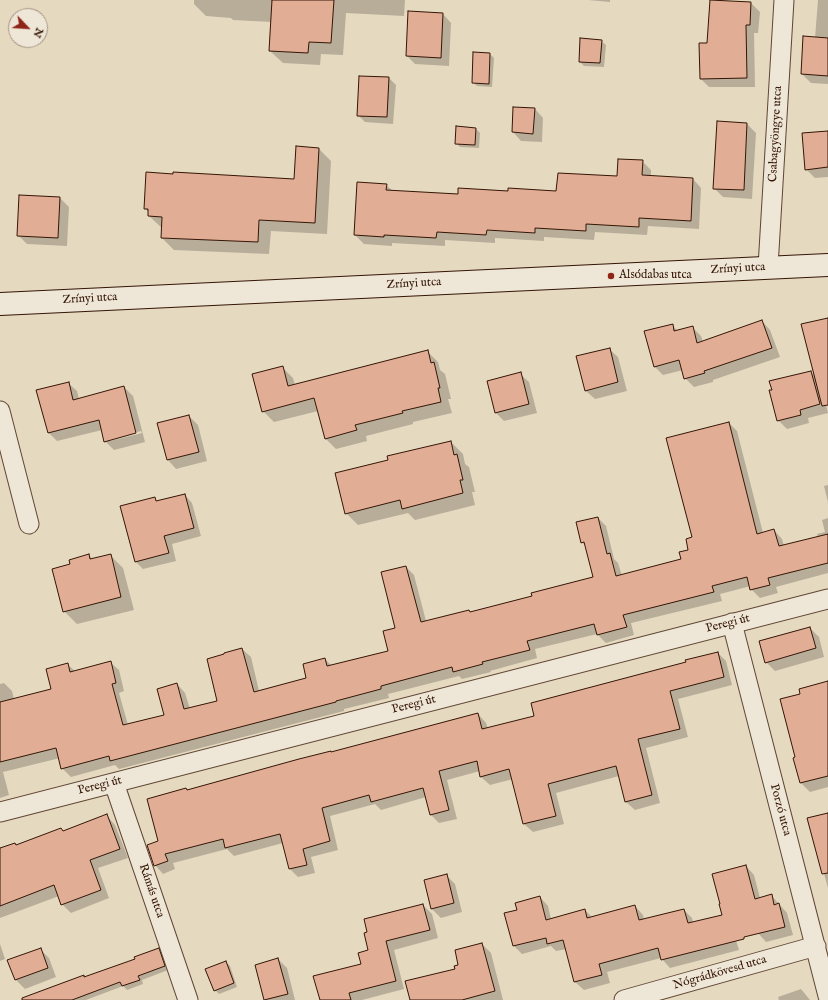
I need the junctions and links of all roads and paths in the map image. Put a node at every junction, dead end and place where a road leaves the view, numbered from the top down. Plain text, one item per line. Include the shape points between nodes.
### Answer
1 (784, 0) edge
2 (828, 265) edge
3 (768, 267) junction
4 (0, 304) edge
5 (0, 411) edge
6 (29, 524) dead end
7 (828, 598) edge
8 (732, 623) junction
9 (114, 783) junction
10 (0, 812) edge
11 (816, 946) junction
12 (828, 996) edge
13 (188, 1000) edge
14 (624, 1000) edge

1 - 3 street, Csabagyöngye utca
2 - 3 main road, Zrínyi utca
3 - 4 main road, Zrínyi utca
5 - 6 street
7 - 8 street, Peregi út
8 - 9 street, Peregi út
8 - 11 street, Porzó utca
9 - 10 street, Peregi út
9 - 13 street, Rámás utca
11 - 12 street, Porzó utca
11 - 14 street, Nógrádkövesd utca

